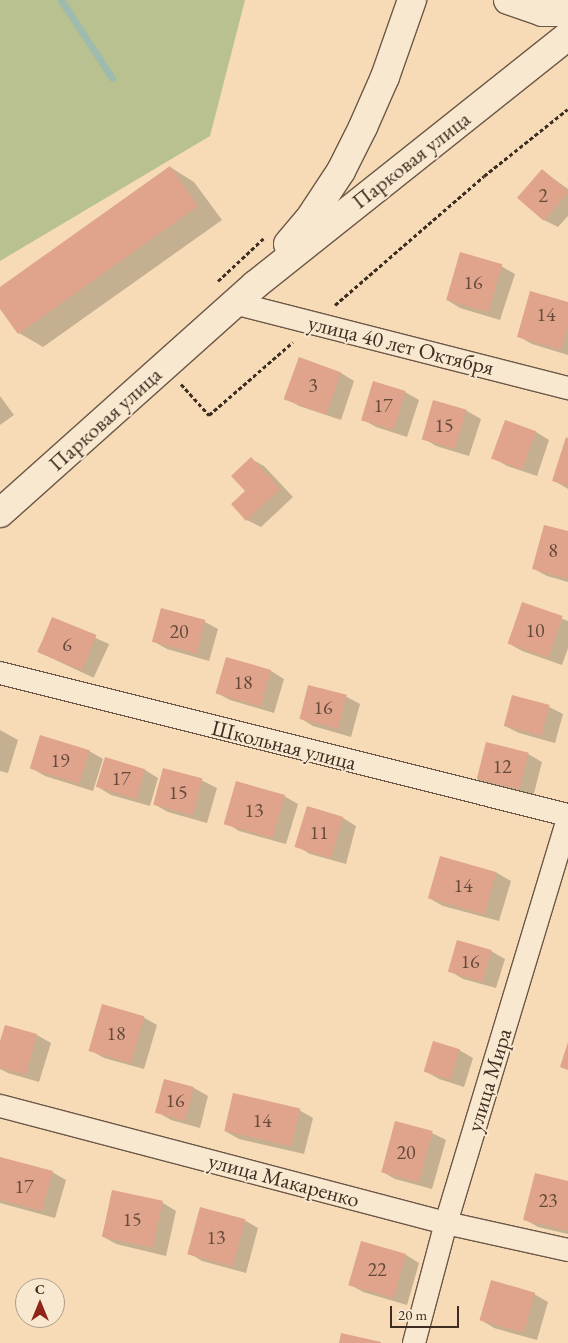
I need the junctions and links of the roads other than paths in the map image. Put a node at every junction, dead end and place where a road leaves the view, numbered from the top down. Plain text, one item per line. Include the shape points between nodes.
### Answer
1 (412, 0) edge
2 (508, 0) edge
3 (568, 12) edge
4 (568, 36) edge
5 (255, 284) junction
6 (234, 303) junction
7 (568, 388) edge
8 (0, 513) edge
9 (0, 673) edge
10 (568, 817) edge
11 (0, 1106) edge
12 (446, 1223) junction
13 (568, 1250) edge
14 (414, 1343) edge

1 - 5 main road, Парковая улица via 385,77 341,170 312,215
2 - 3 main road via 542,12
4 - 5 main road, Парковая улица
5 - 6 main road, Парковая улица
6 - 7 street, улица 40 лет Октября
6 - 8 main road, Парковая улица
9 - 10 street, Школьная улица
10 - 12 street, улица Мира
11 - 12 street, улица Макаренко
12 - 13 street, улица Макаренко
12 - 14 street, улица Мира

